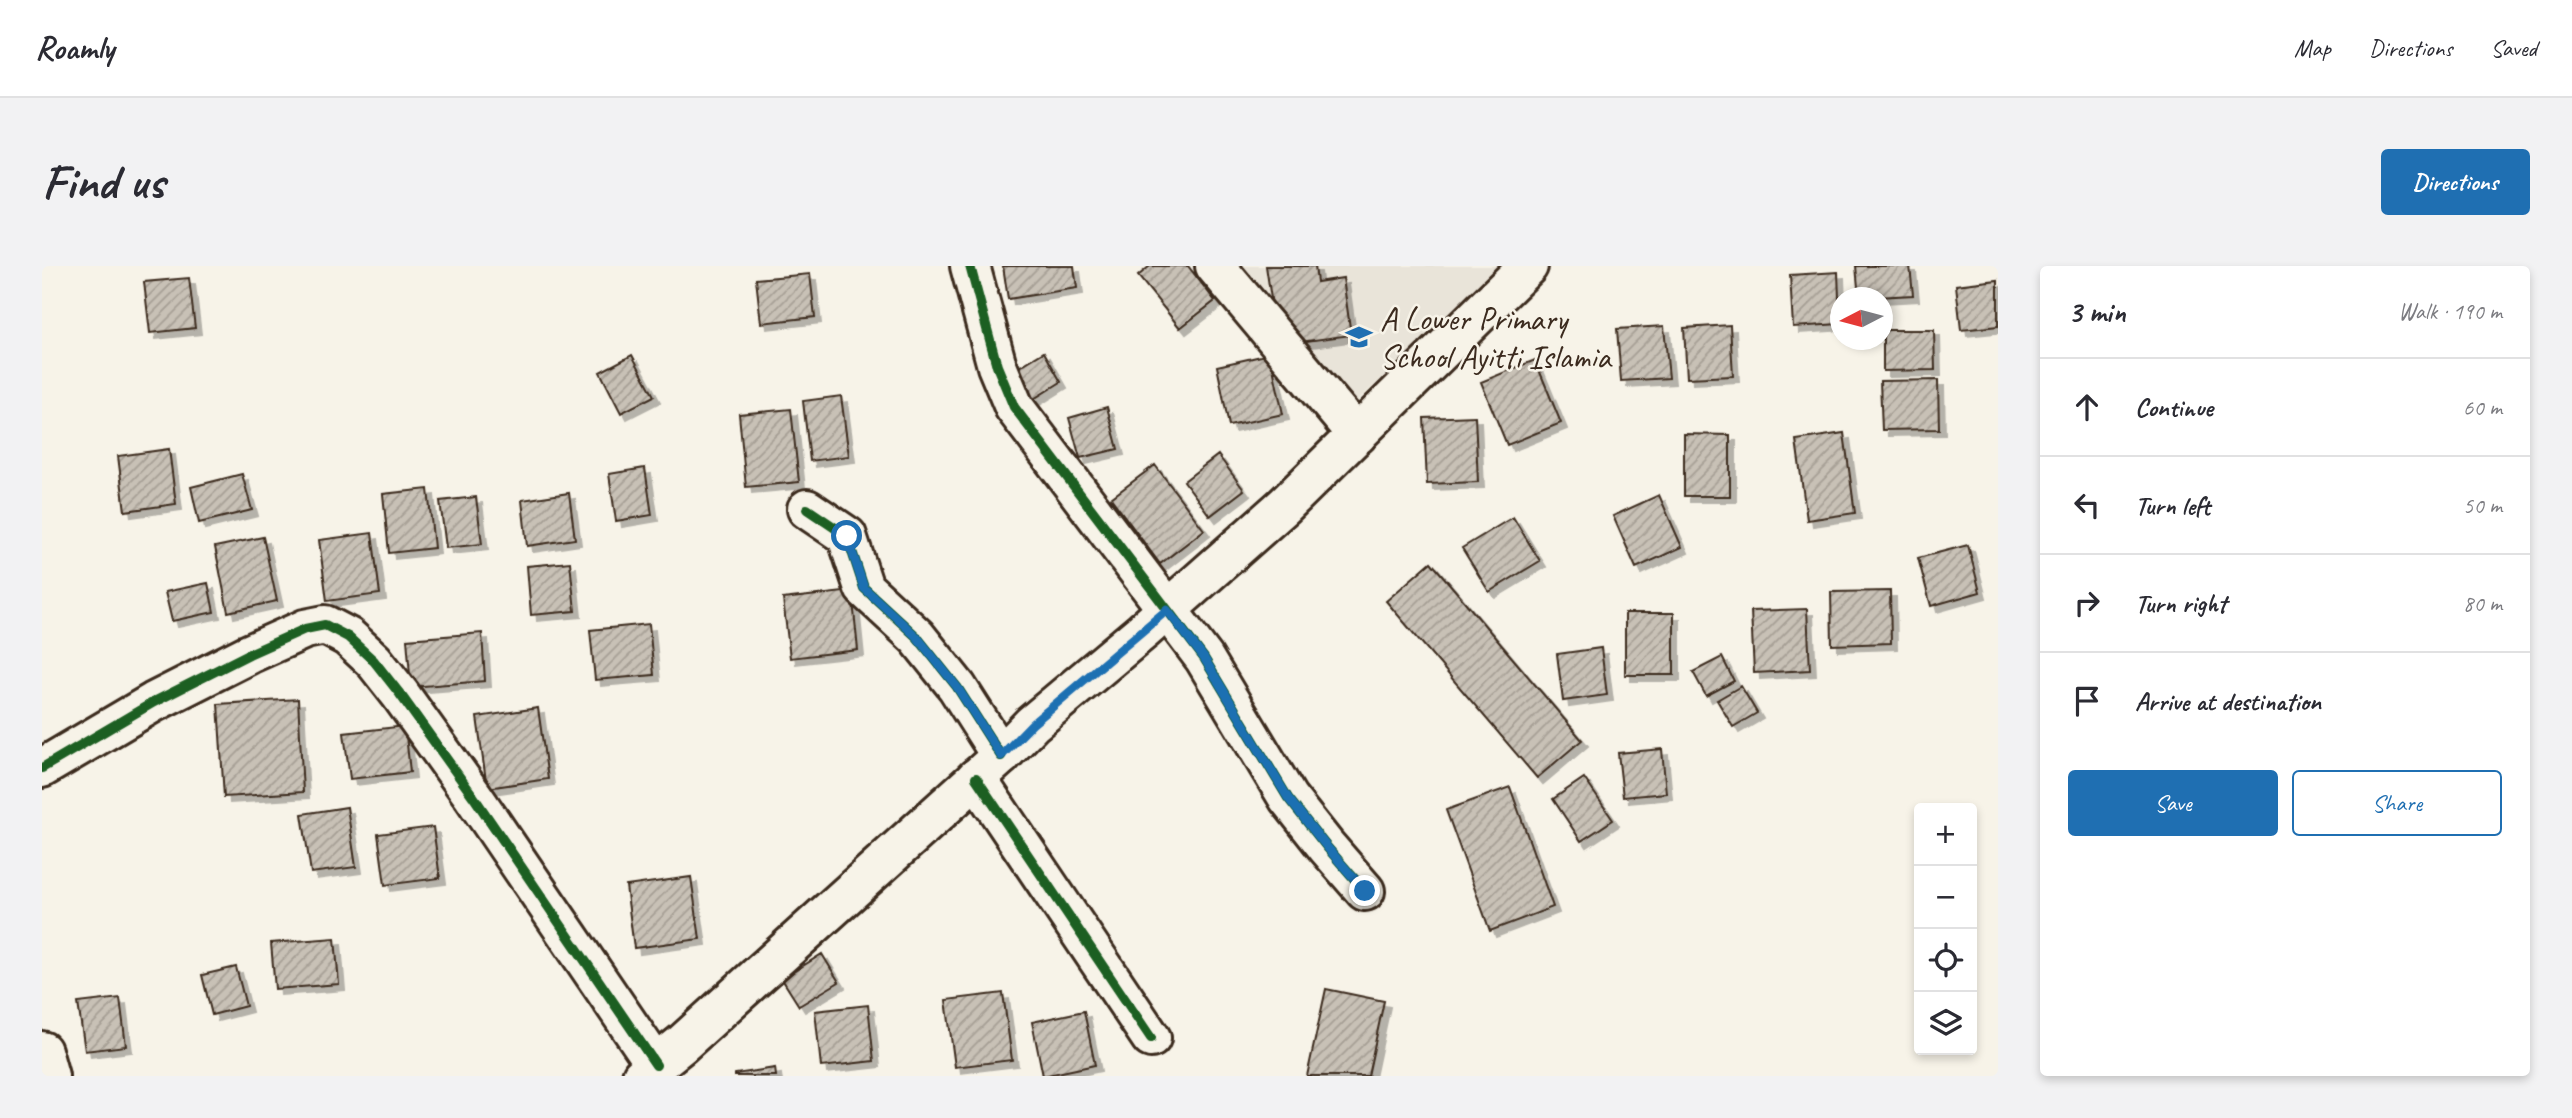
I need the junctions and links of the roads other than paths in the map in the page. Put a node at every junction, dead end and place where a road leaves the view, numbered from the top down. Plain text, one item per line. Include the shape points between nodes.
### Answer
1 (970, 266) edge
2 (1215, 266) edge
3 (1528, 266) edge
4 (1357, 435) junction
5 (807, 509) dead end
6 (1167, 610) junction
7 (988, 767) junction
8 (42, 768) edge
9 (1365, 891) dead end
10 (1151, 1038) dead end
11 (42, 1051) edge
12 (649, 1071) edge
13 (49, 1076) edge

1 - 6 street via 997,366 1014,407
2 - 4 street
3 - 4 street
4 - 6 street
5 - 7 street via 847,536 864,588 917,637 957,687
6 - 7 street
6 - 9 street via 1204,658 1288,798
7 - 10 street
7 - 12 street
8 - 12 street via 154,702 260,649 326,625 348,636 394,686 473,796
11 - 13 street

